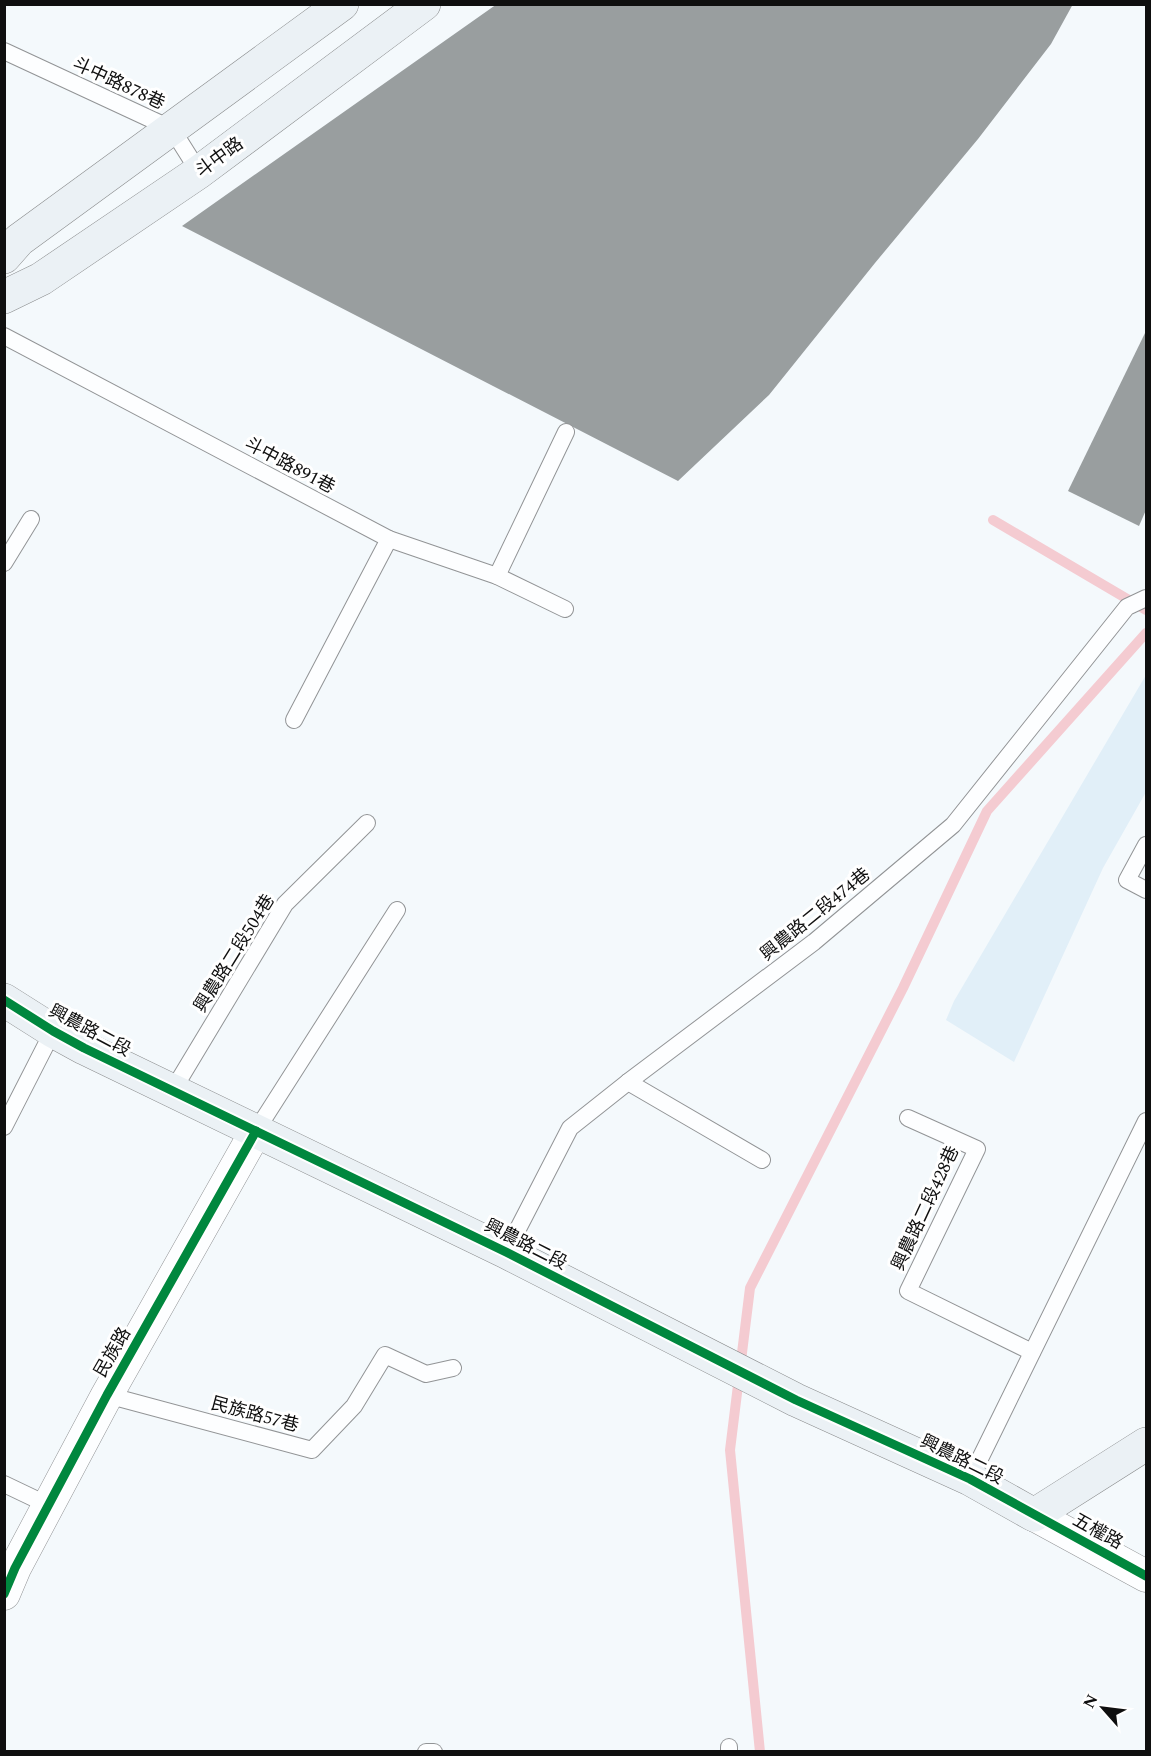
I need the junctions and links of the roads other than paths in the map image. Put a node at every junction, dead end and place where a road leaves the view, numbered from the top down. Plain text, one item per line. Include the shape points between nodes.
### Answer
1 (342, 4) edge
2 (424, 4) edge
3 (4, 51) edge
4 (172, 129) junction
5 (199, 172) junction
6 (4, 257) edge
7 (4, 297) edge
8 (4, 336) edge
9 (566, 432) dead end
10 (31, 519) dead end
11 (389, 539) junction
12 (4, 563) edge
13 (497, 576) junction
14 (1146, 598) edge
15 (565, 609) dead end
16 (294, 720) dead end
17 (367, 822) dead end
18 (1146, 845) edge
19 (1146, 890) edge
20 (397, 910) dead end
21 (4, 1000) edge
22 (53, 1031) junction
23 (628, 1082) junction
24 (173, 1090) junction
25 (908, 1118) dead end
26 (1146, 1121) edge
27 (4, 1127) edge
28 (256, 1131) junction
29 (762, 1160) dead end
30 (506, 1252) junction
31 (1032, 1352) junction
32 (453, 1368) dead end
33 (107, 1395) junction
34 (1146, 1444) edge
35 (970, 1479) junction
36 (4, 1484) edge
37 (48, 1504) junction
38 (1034, 1515) junction
39 (1146, 1576) edge
40 (4, 1594) edge
41 (426, 1752) edge
42 (434, 1752) edge

1 - 4 street
2 - 5 street, 斗中路
3 - 4 lane, 斗中路878巷
4 - 5 lane, 斗中路878巷
4 - 6 street via 19,240
5 - 7 street, 斗中路 via 41,279
8 - 11 lane, 斗中路891巷
9 - 13 lane
10 - 12 lane
11 - 13 lane, 斗中路891巷
11 - 16 lane
13 - 15 lane, 斗中路891巷
14 - 23 lane, 興農路二段474巷 via 1127,607 953,825 814,942
17 - 24 lane, 興農路二段504巷 via 285,904
18 - 19 lane via 1127,880
20 - 28 lane, 民族路
21 - 22 street, 興農路二段
22 - 24 street, 興農路二段
22 - 27 lane
23 - 29 lane
23 - 30 lane, 興農路二段474巷 via 570,1128
24 - 28 street, 興農路二段
25 - 31 lane, 興農路二段428巷 via 977,1149 908,1291
26 - 31 lane
28 - 30 street, 興農路二段
28 - 33 street, 民族路
30 - 35 street, 興農路二段 via 796,1400
31 - 35 lane
32 - 33 lane, 民族路57巷 via 426,1374 385,1355 354,1406 312,1450
33 - 37 street, 民族路
34 - 38 street
35 - 38 street, 興農路二段
36 - 37 lane
37 - 40 street, 民族路
38 - 39 street, 五權路
41 - 42 lane

